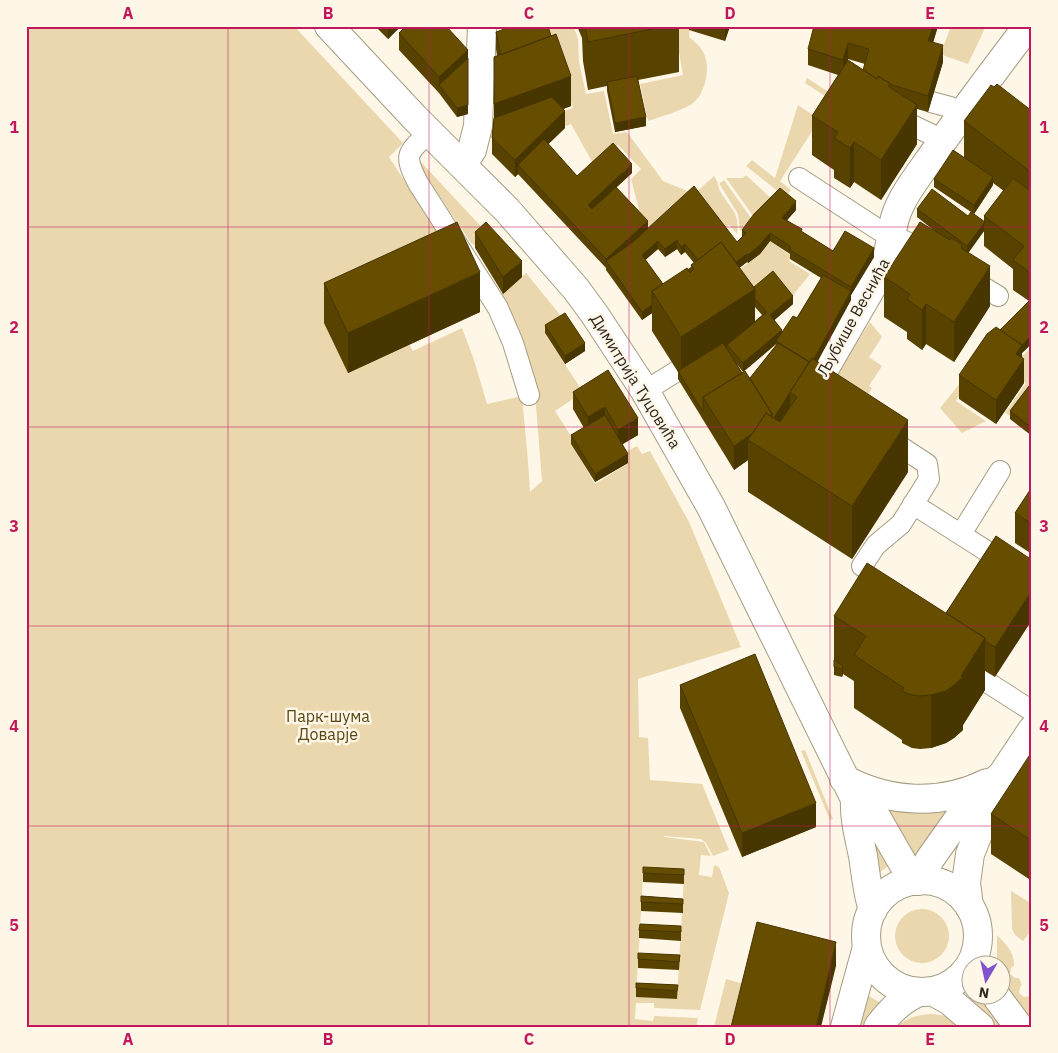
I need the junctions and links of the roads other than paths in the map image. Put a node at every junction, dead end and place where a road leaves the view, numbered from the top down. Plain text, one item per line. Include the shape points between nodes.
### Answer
1 (329, 26) edge
2 (482, 26) edge
3 (1028, 26) edge
4 (931, 102) edge
5 (976, 105) junction
6 (874, 106) edge
7 (430, 132) junction
8 (943, 140) junction
9 (463, 164) junction
10 (799, 178) dead end
11 (891, 235) junction
12 (998, 296) dead end
13 (677, 370) edge
14 (645, 391) junction
15 (529, 395) dead end
16 (791, 423) edge
17 (872, 427) edge
18 (1000, 471) dead end
19 (913, 504) junction
20 (960, 534) junction
21 (862, 566) dead end
22 (1032, 580) edge
23 (945, 655) edge
24 (1032, 711) edge
25 (1032, 730) edge
26 (1010, 772) junction
27 (850, 789) junction
28 (916, 881) junction
29 (969, 906) junction
30 (872, 910) junction
31 (867, 947) junction
32 (980, 956) edge
33 (960, 977) edge
34 (926, 991) junction
35 (1003, 1006) edge
36 (845, 1027) edge
37 (878, 1027) edge
38 (980, 1027) edge
39 (1019, 1027) edge

1 - 7 street, Димитрија Туцовића
2 - 9 street via 478,126 472,150
3 - 5 street, Љубише Веснића
4 - 5 lane via 950,108
5 - 8 street, Љубише Веснића
6 - 8 lane
7 - 9 street, Димитрија Туцовића
7 - 15 lane via 411,151 411,169 498,308
8 - 11 street, Љубише Веснића via 900,205
9 - 14 street, Димитрија Туцовића via 576,289
10 - 11 lane
11 - 12 lane via 927,251
11 - 16 street, Љубише Веснића via 884,266
13 - 14 lane
14 - 27 street, Димитрија Туцовића via 712,506
17 - 19 lane via 926,464 929,478
18 - 20 lane
19 - 20 lane
19 - 21 lane via 901,524 876,545
20 - 22 lane
23 - 24 lane
25 - 26 street
26 - 27 street via 967,792 941,798 904,799 861,788
26 - 28 street via 971,801
26 - 29 street via 970,854 966,883
27 - 28 street, Димитрија Туцовића via 874,813
27 - 30 street, Димитрија Туцовића
28 - 29 street via 932,881 949,887
28 - 30 street via 889,891
29 - 32 street via 976,921
30 - 31 street via 866,934
31 - 34 street via 873,964 884,977 900,987
31 - 36 street
33 - 34 street via 947,986
34 - 37 street via 908,997
34 - 38 street via 950,1002
35 - 39 street

